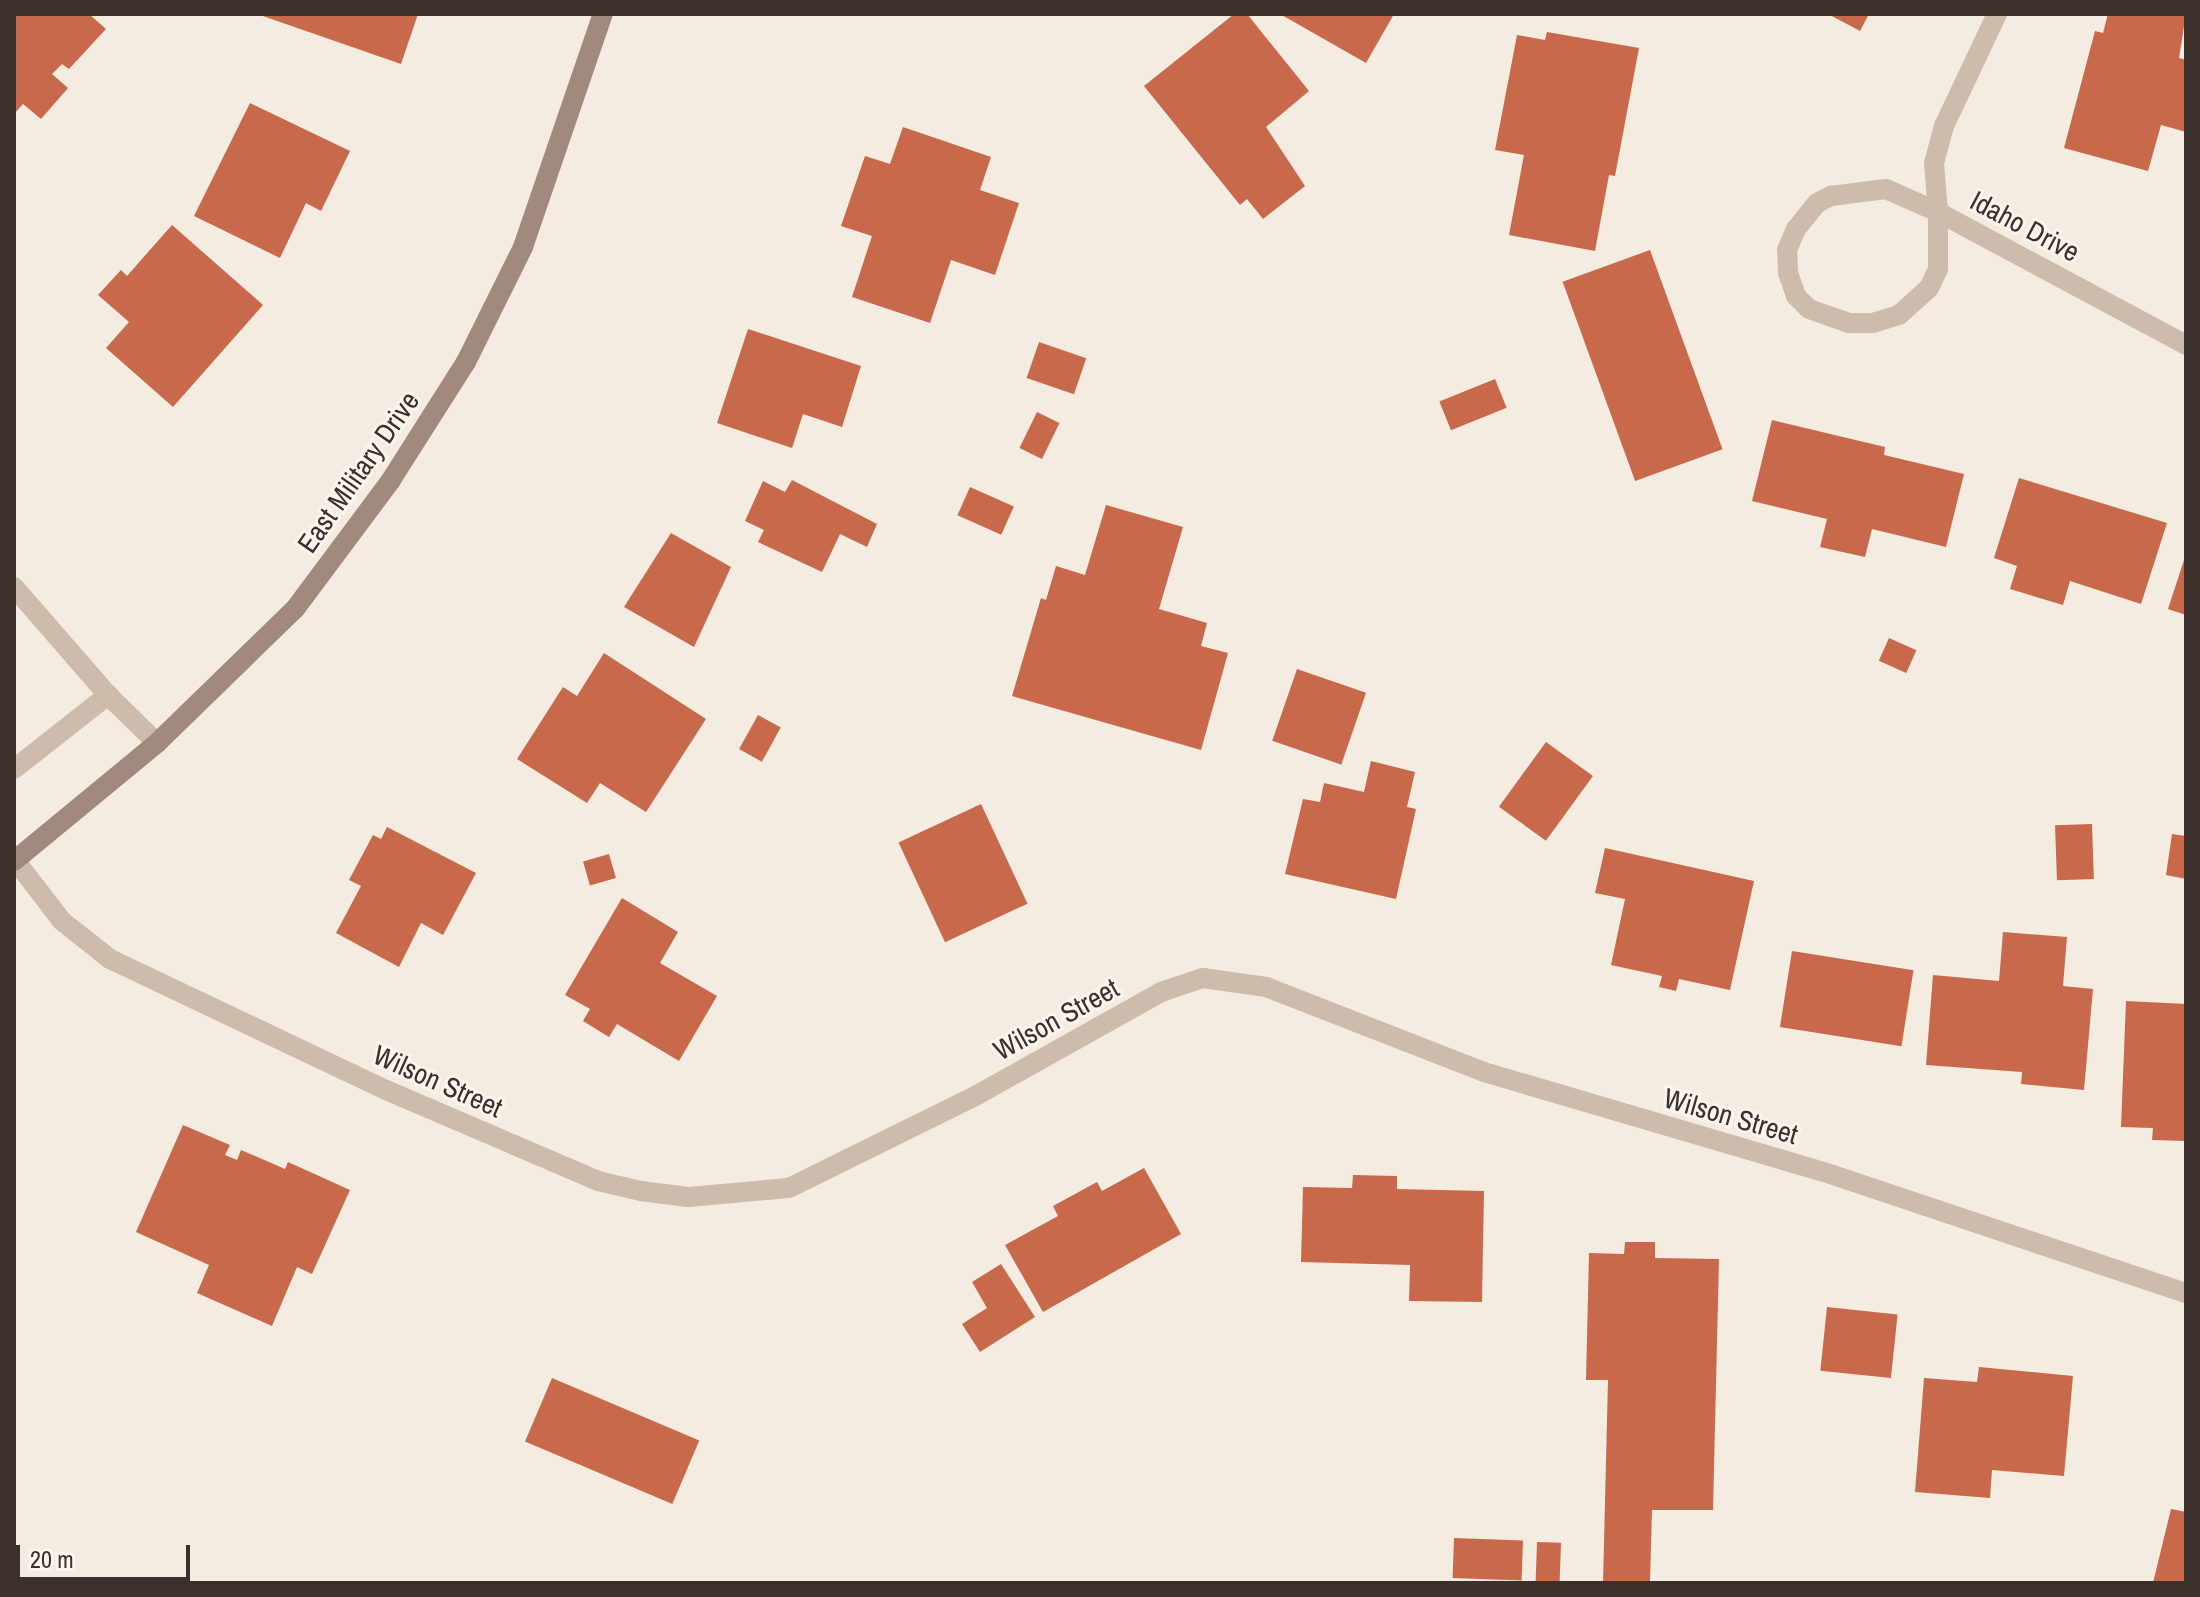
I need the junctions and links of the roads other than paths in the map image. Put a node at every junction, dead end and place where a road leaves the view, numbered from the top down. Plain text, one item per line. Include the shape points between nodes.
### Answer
1 (603, 14) edge
2 (1997, 14) edge
3 (1938, 212) junction
4 (2186, 345) edge
5 (14, 587) edge
6 (108, 695) junction
7 (157, 743) junction
8 (14, 769) edge
9 (15, 860) edge
10 (2186, 1293) edge

1 - 7 street, East Military Drive via 523,247 466,362 391,480 295,609
2 - 3 street, Idaho Drive via 1944,126 1934,163
3 - 3 street via 1886,189 1848,190 1817,203 1787,250 1796,296 1825,317 1849,323 1899,315 1920,300 1938,269
3 - 4 street, Idaho Drive
5 - 6 street
6 - 7 street
6 - 8 street
7 - 9 street, East Military Drive
9 - 10 street, Wilson Street via 62,921 110,959 386,1090 598,1181 641,1191 688,1197 789,1188 977,1095 1161,992 1203,978 1266,987 1484,1072 1833,1175

